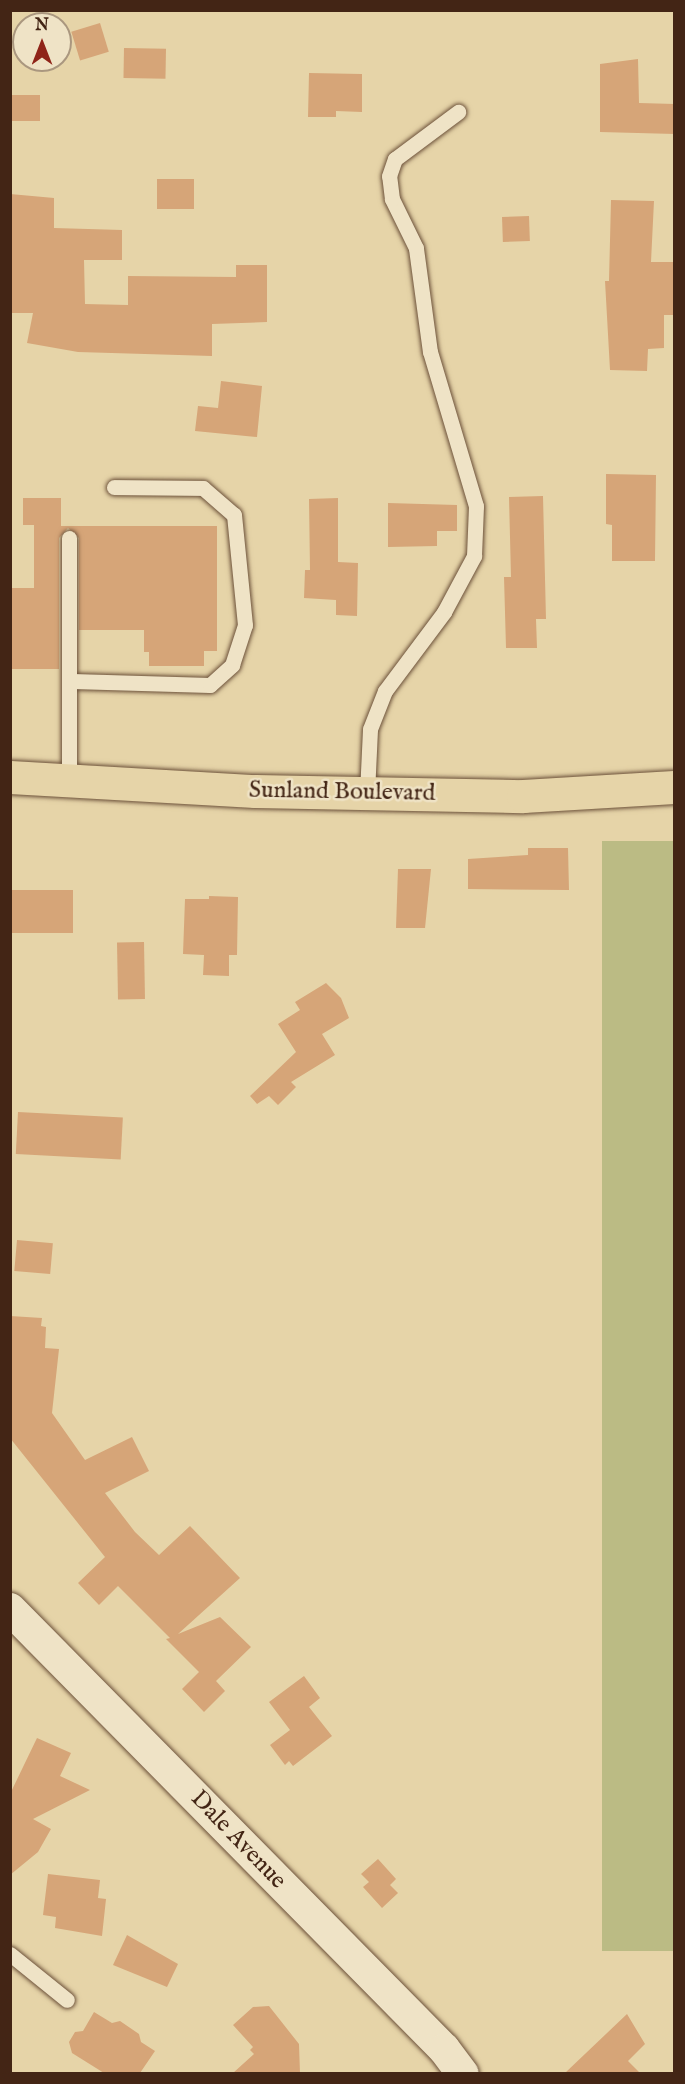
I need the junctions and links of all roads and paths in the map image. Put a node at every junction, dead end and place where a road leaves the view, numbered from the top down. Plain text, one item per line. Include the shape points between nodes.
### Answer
1 (458, 112) dead end
2 (114, 487) dead end
3 (69, 538) dead end
4 (72, 681) junction
5 (10, 777) edge
6 (69, 780) junction
7 (675, 787) edge
8 (368, 793) junction
9 (10, 1609) edge
10 (10, 1954) edge
11 (67, 2000) dead end
12 (463, 2073) edge

1 - 8 lane via 395,159 389,176 392,199 416,248 430,352 476,506 474,556 444,612 385,691 370,729
2 - 4 lane via 203,488 234,515 244,625 232,665 210,685
3 - 4 lane
4 - 6 lane
5 - 6 main road, Sunland Boulevard
6 - 8 main road, Sunland Boulevard
7 - 8 main road, Sunland Boulevard via 544,795
9 - 12 street, Dale Avenue
10 - 11 lane

